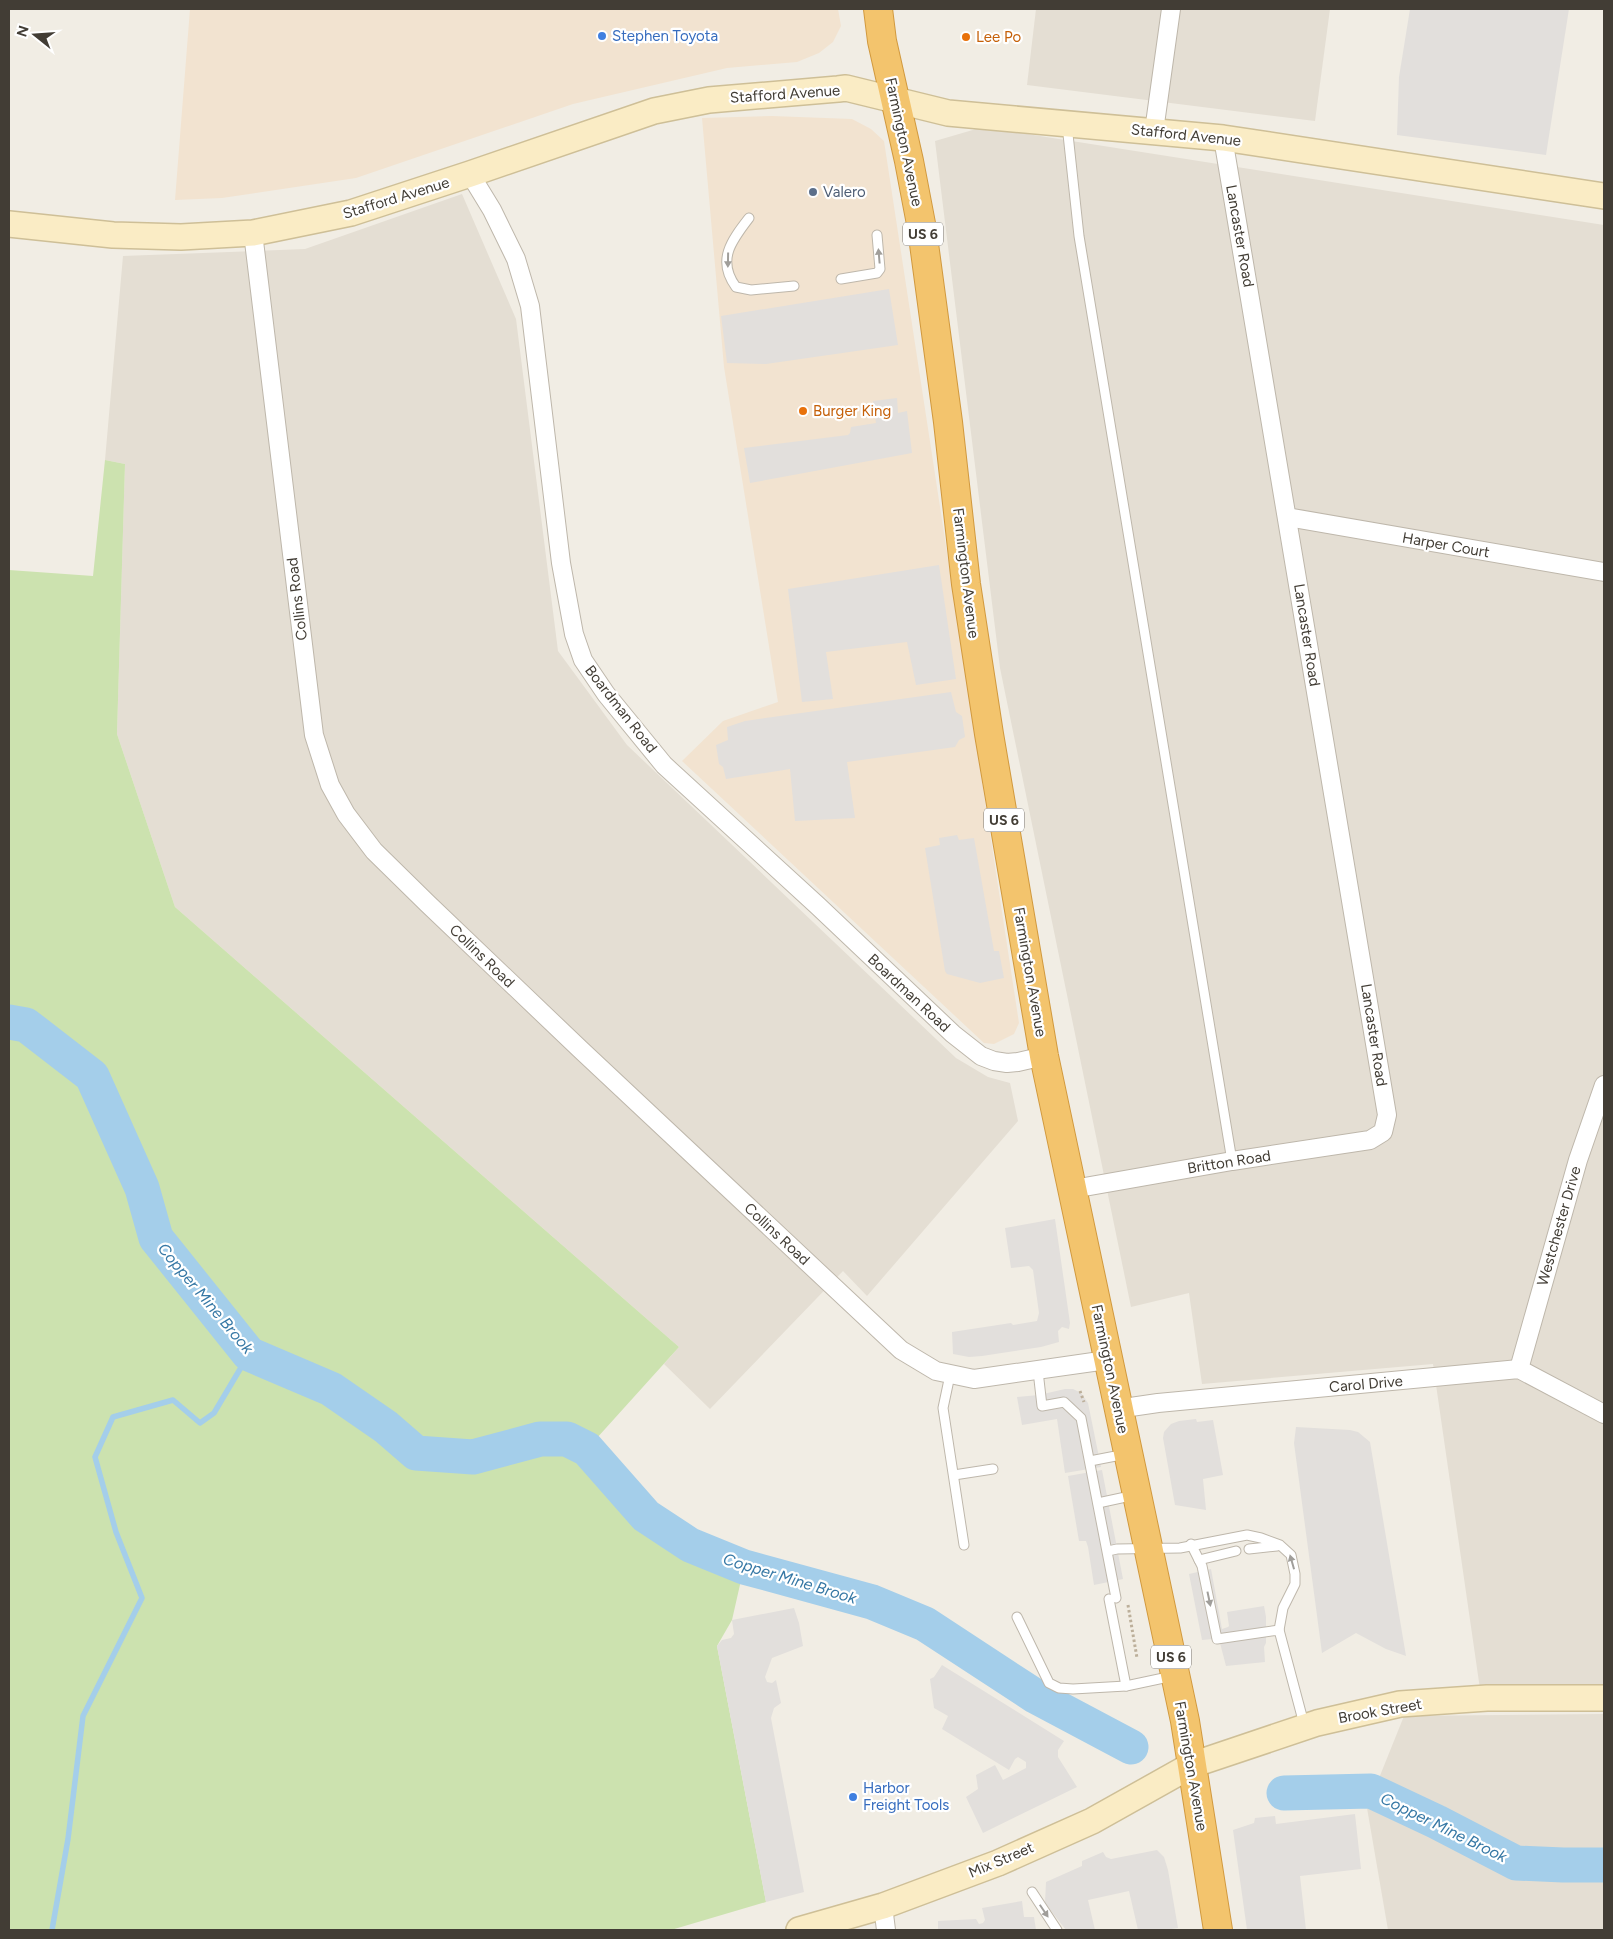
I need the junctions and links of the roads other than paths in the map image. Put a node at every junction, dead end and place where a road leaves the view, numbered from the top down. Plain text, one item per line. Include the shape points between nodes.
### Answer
1 (878, 9) edge
2 (1171, 9) edge
3 (896, 101) junction
4 (1066, 123) junction
5 (1154, 131) junction
6 (1223, 138) junction
7 (470, 174) junction
8 (1604, 196) edge
9 (749, 218) dead end
10 (9, 224) edge
11 (253, 233) junction
12 (877, 235) dead end
13 (841, 279) dead end
14 (794, 286) dead end
15 (1287, 517) junction
16 (1604, 572) edge
17 (1044, 1056) junction
18 (1604, 1085) edge
19 (1382, 1132) joint
20 (1232, 1161) junction
21 (1073, 1189) junction
22 (1107, 1360) junction
23 (1519, 1369) junction
24 (1038, 1371) junction
25 (950, 1375) junction
26 (1117, 1409) junction
27 (1604, 1414) edge
28 (1128, 1454) junction
29 (1090, 1462) junction
30 (993, 1469) dead end
31 (954, 1475) junction
32 (1137, 1494) junction
33 (1098, 1503) junction
34 (1214, 1540) junction
35 (1191, 1544) junction
36 (964, 1545) dead end
37 (1280, 1546) junction
38 (1249, 1549) dead end
39 (1148, 1550) junction
40 (1108, 1551) junction
41 (1236, 1551) dead end
42 (1220, 1555) junction
43 (1199, 1560) junction
44 (1017, 1618) dead end
45 (1278, 1630) junction
46 (1175, 1676) junction
47 (1126, 1686) junction
48 (1604, 1698) edge
49 (1305, 1727) junction
50 (1192, 1765) junction
51 (1032, 1892) dead end
52 (883, 1906) junction
53 (799, 1930) edge
54 (886, 1930) edge
55 (1057, 1930) edge
56 (1218, 1930) edge

1 - 3 highway, Farmington Avenue / US 6
2 - 5 street
3 - 4 main road, Stafford Avenue via 948,113
3 - 7 main road, Stafford Avenue via 846,88 709,100 654,111
3 - 17 highway, Farmington Avenue / US 6 via 922,229 967,593
4 - 5 main road, Stafford Avenue
4 - 20 lane via 1081,246
5 - 6 main road, Stafford Avenue
6 - 8 main road, Stafford Avenue
6 - 15 street, Lancaster Road
7 - 11 main road, Stafford Avenue via 351,213
7 - 17 street, Boardman Road via 516,259 530,306 561,563 574,634 583,660 606,694 664,765 953,1034 981,1056 994,1061 1018,1062
9 -> 14 lane via 730,243 727,258 728,273 736,287 751,290
10 - 11 main road, Stafford Avenue via 113,235 181,237
11 - 25 street, Collins Road via 314,735 330,785 346,814 374,851 426,903 901,1350 920,1363
13 -> 12 lane via 877,273 880,269
15 - 16 street, Harper Court
15 - 19 street, Lancaster Road via 1387,1116
17 - 21 highway, Farmington Avenue / US 6
18 - 23 street, Westchester Drive via 1578,1160
19 - 20 street, Britton Road via 1370,1140
20 - 21 street, Britton Road
21 - 22 highway, Farmington Avenue / US 6
22 - 24 street, Collins Road
22 - 26 highway, Farmington Avenue / US 6
23 - 26 street, Carol Drive
23 - 27 street
24 - 25 street, Collins Road via 974,1379
24 - 29 lane via 1042,1406 1064,1402 1081,1418
25 - 31 lane via 943,1408
26 - 28 highway, Farmington Avenue / US 6
28 - 29 lane
28 - 32 highway, Farmington Avenue / US 6
29 - 33 lane
30 - 31 lane
31 - 36 lane
32 - 33 lane
32 - 39 highway, Farmington Avenue / US 6
33 - 40 lane
34 - 35 lane
34 - 37 lane via 1247,1535
34 - 42 lane
35 - 39 lane
35 - 43 lane
37 - 38 lane
45 -> 37 lane via 1283,1608 1295,1584 1291,1555
39 - 40 lane
39 - 46 highway, Farmington Avenue / US 6
40 - 47 lane
41 - 42 lane
42 - 43 lane
43 -> 45 lane via 1217,1639
44 - 47 lane via 1049,1683 1072,1690
45 - 49 lane
46 - 47 lane
46 - 50 highway, Farmington Avenue / US 6
48 - 49 main road, Brook Street via 1487,1698 1400,1704
49 - 50 main road, Brook Street
50 - 52 main road, Mix Street via 1092,1821 998,1863
50 - 56 highway, Farmington Avenue / US 6
51 -> 55 lane
52 - 53 main road, Mix Street
52 - 54 street

